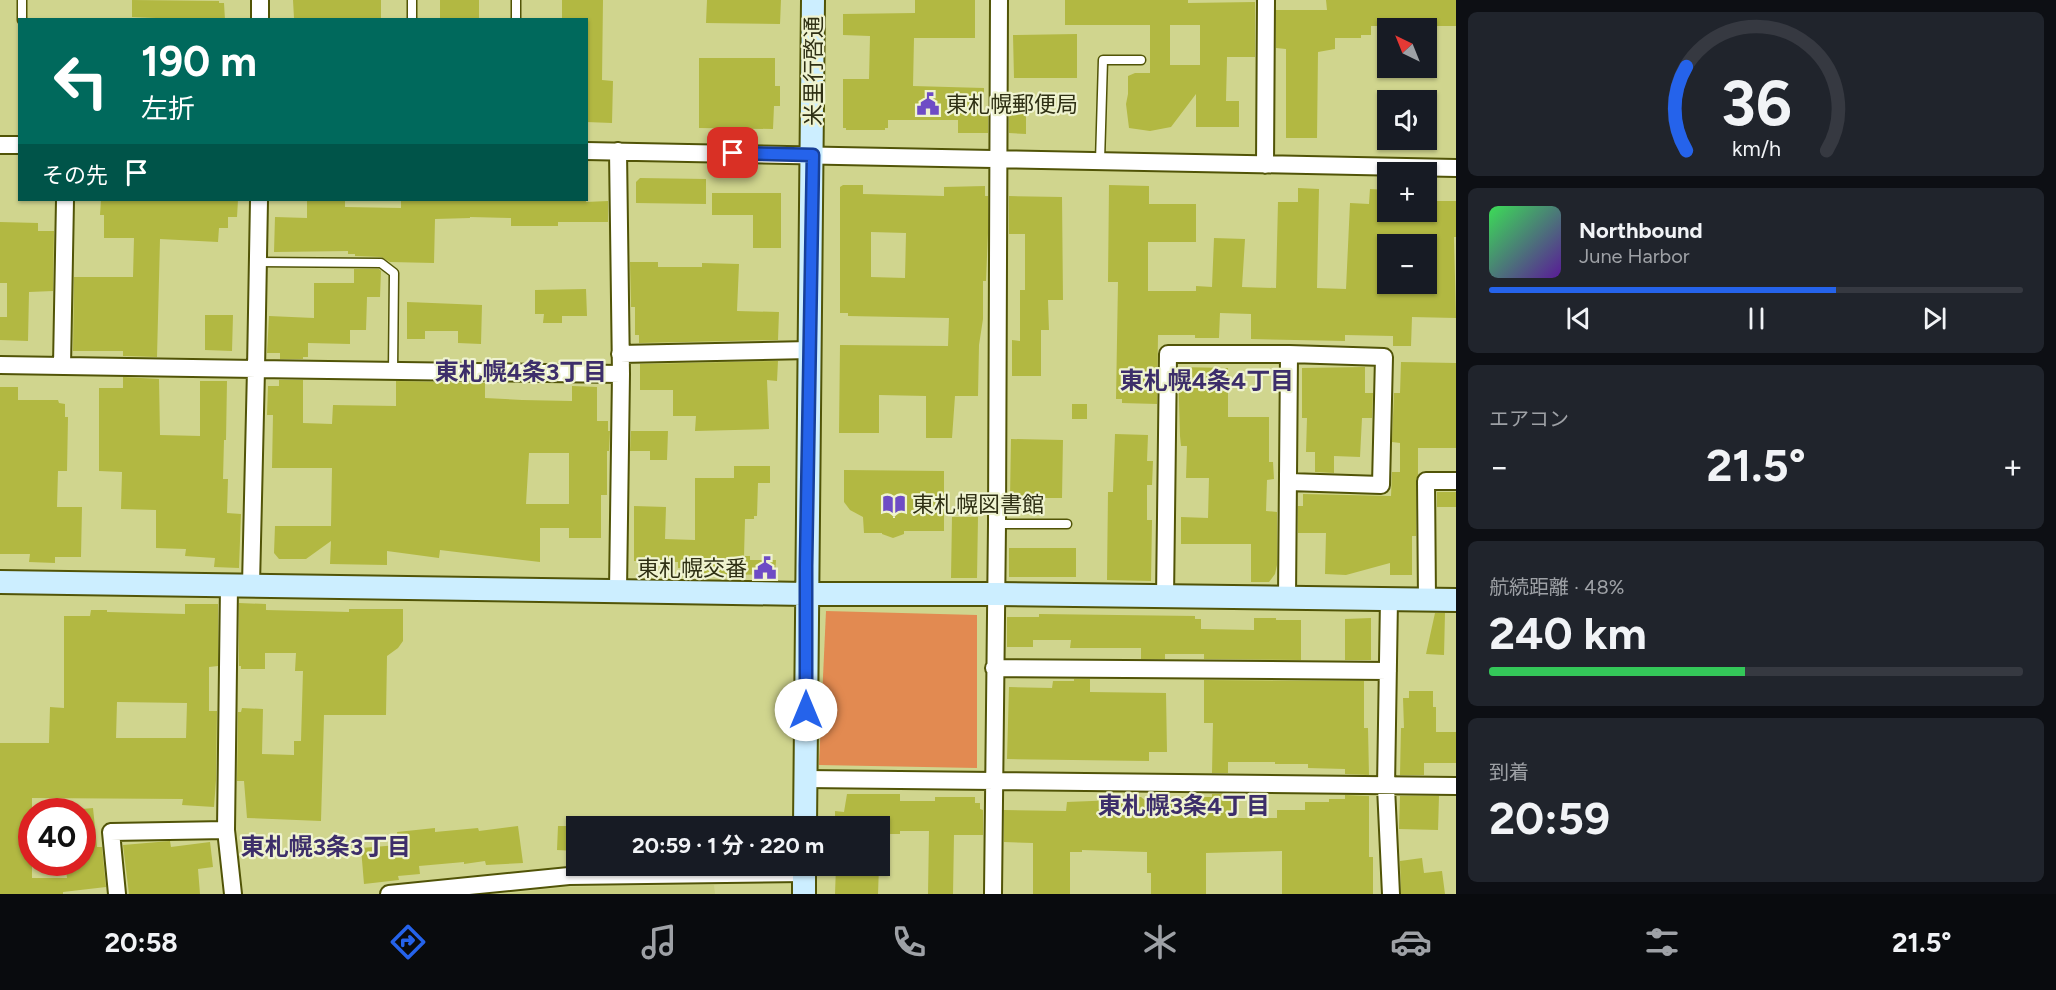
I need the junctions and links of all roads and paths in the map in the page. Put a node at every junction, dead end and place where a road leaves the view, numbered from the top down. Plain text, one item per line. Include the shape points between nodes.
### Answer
1 (22, 0) edge
2 (260, 0) edge
3 (412, 0) edge
4 (516, 0) edge
5 (813, 0) edge
6 (999, 0) edge
7 (1266, 0) edge
8 (22, 18) edge
9 (260, 18) edge
10 (412, 18) edge
11 (516, 18) edge
12 (1141, 60) dead end
13 (0, 145) edge
14 (18, 145) edge
15 (588, 151) edge
16 (618, 151) junction
17 (813, 155) junction
18 (999, 159) junction
19 (1100, 161) junction
20 (1265, 165) junction
21 (1456, 168) edge
22 (65, 201) edge
23 (259, 201) edge
24 (258, 262) junction
25 (810, 350) junction
26 (620, 354) junction
27 (1289, 354) junction
28 (0, 365) edge
29 (62, 366) junction
30 (256, 369) junction
31 (393, 371) junction
32 (621, 374) junction
33 (1456, 481) edge
34 (1288, 482) junction
35 (997, 524) junction
36 (1067, 524) dead end
37 (0, 582) edge
38 (251, 585) junction
39 (229, 586) junction
40 (618, 591) junction
41 (806, 594) junction
42 (996, 594) junction
43 (1165, 597) junction
44 (1287, 598) junction
45 (1389, 599) junction
46 (1426, 600) junction
47 (1456, 600) edge
48 (994, 668) junction
49 (1388, 671) junction
50 (805, 779) junction
51 (993, 782) junction
52 (1456, 786) edge
53 (1386, 787) junction
54 (805, 816) edge
55 (226, 830) junction
56 (804, 878) edge
57 (117, 894) edge
58 (233, 894) edge
59 (389, 894) edge
60 (993, 894) edge
61 (1391, 894) edge

1 - 8 lane
2 - 9 street
3 - 10 lane
4 - 11 lane
5 - 17 street, 米里行啓通
6 - 18 street
7 - 20 street
12 - 19 lane via 1103,60
13 - 14 street
15 - 16 street
16 - 17 street
16 - 26 street
17 - 18 street
17 - 25 street, 米里行啓通
18 - 19 street
18 - 35 street
19 - 20 street
20 - 21 street
22 - 29 street
23 - 24 street
24 - 30 street
24 - 31 lane via 381,263 394,273
25 - 26 street
25 - 41 street, 米里行啓通
26 - 32 street
27 - 34 street
27 - 34 street via 1384,357 1381,484
27 - 43 street via 1168,354
28 - 29 street
29 - 30 street
30 - 31 street
30 - 38 street
31 - 32 street
32 - 40 street
33 - 46 street via 1426,481
34 - 44 street
35 - 36 lane
35 - 42 street
37 - 39 street
38 - 39 street
38 - 40 street
39 - 55 street
40 - 41 street
41 - 42 street
41 - 50 street, 米里行啓通
42 - 43 street
42 - 48 street
43 - 44 street
44 - 45 street
45 - 46 street
45 - 49 street
46 - 47 street
48 - 49 street
48 - 51 street
49 - 53 street
50 - 51 street
50 - 54 street, 米里行啓通
51 - 53 street
51 - 60 street
52 - 53 street
53 - 61 street
55 - 57 street via 111,832
55 - 58 street
56 - 59 street via 569,876

